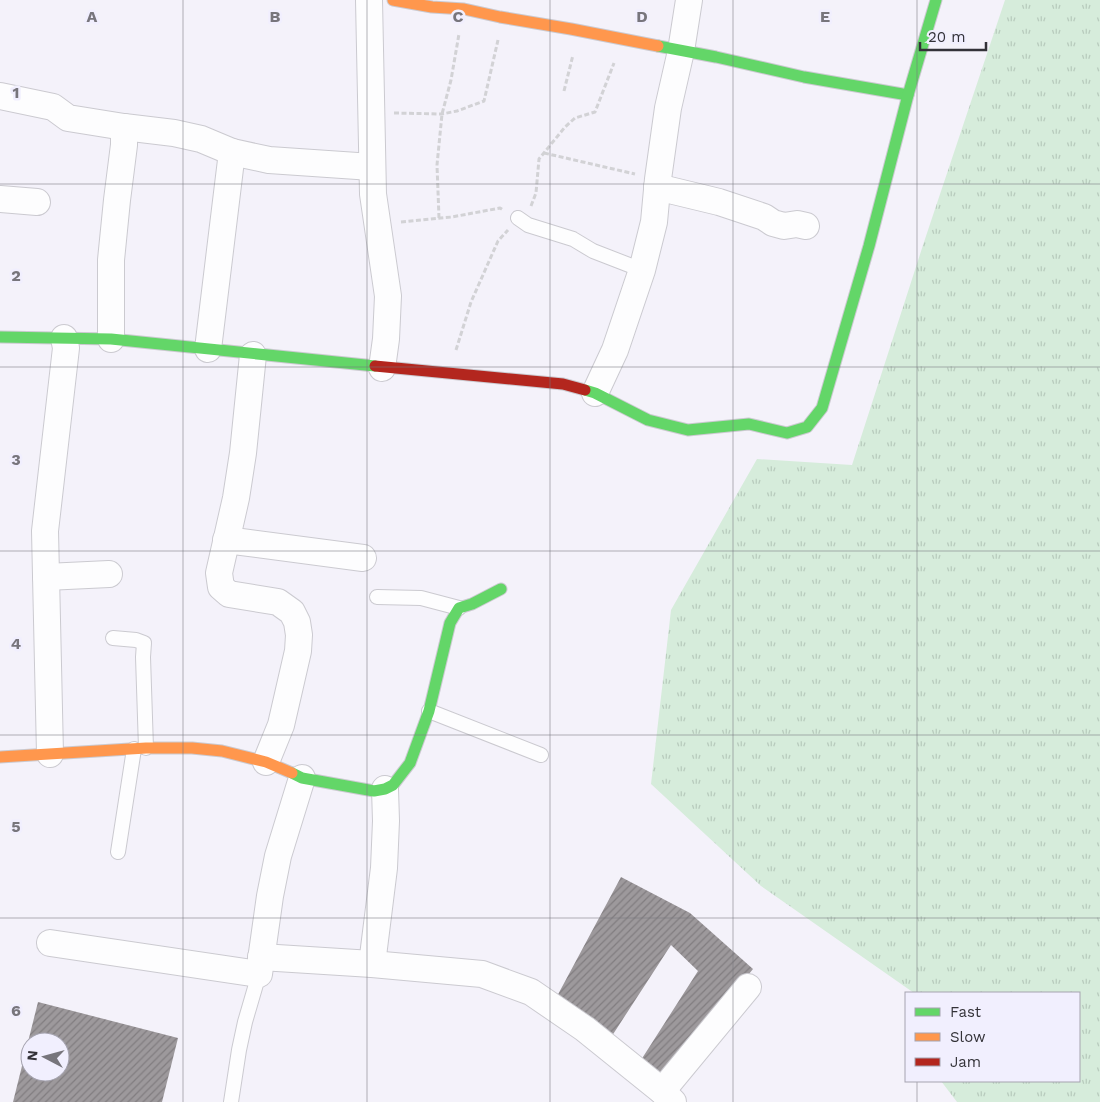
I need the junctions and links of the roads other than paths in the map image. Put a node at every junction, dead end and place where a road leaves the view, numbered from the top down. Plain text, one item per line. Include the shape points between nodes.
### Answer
1 (369, 0) edge
2 (393, 0) edge
3 (689, 0) edge
4 (936, 0) edge
5 (681, 51) junction
6 (908, 94) junction
7 (0, 96) edge
8 (124, 127) junction
9 (232, 152) junction
10 (372, 167) junction
11 (657, 183) junction
12 (0, 199) edge
13 (37, 202) dead end
14 (518, 218) road end
15 (806, 226) dead end
16 (642, 270) junction
17 (0, 337) edge
18 (64, 338) junction
19 (111, 339) junction
20 (208, 349) junction
21 (253, 355) junction
22 (382, 368) junction
23 (595, 393) junction
24 (226, 540) junction
25 (363, 558) dead end
26 (109, 574) dead end
27 (46, 577) junction
28 (501, 589) dead end
29 (377, 597) dead end
30 (459, 608) junction
31 (114, 638) dead end
32 (429, 711) junction
33 (140, 749) junction
34 (50, 754) junction
35 (541, 755) dead end
36 (0, 757) edge
37 (266, 762) junction
38 (302, 778) junction
39 (384, 789) junction
40 (118, 852) dead end
41 (50, 943) dead end
42 (372, 964) junction
43 (260, 965) junction
44 (748, 987) dead end
45 (667, 1096) edge
46 (231, 1102) edge

1 - 10 street
2 - 5 street via 432,7 464,8
3 - 5 street
4 - 6 street
5 - 6 street via 804,77
5 - 11 street via 668,108
6 - 23 street via 869,246 822,408 807,427 787,433 749,424 688,430 648,420
7 - 8 street via 52,107 68,118
8 - 9 street via 192,137
8 - 19 street via 111,260
9 - 10 street via 269,160
9 - 20 street
10 - 22 street via 388,296
11 - 15 street via 764,217 773,223
11 - 16 street via 654,222
12 - 13 street
14 - 16 lane via 528,225 573,240
16 - 23 street via 616,350
17 - 18 street
18 - 19 street
18 - 27 street via 66,348 45,531
19 - 20 street
20 - 21 street
21 - 22 street
21 - 24 street via 243,453
22 - 23 street via 563,384
24 - 25 street
24 - 37 street via 219,573 220,587 230,594 278,602 292,612 297,622 298,651 281,725
26 - 27 street
27 - 34 street
28 - 30 street
29 - 30 lane via 421,598
30 - 32 street via 450,623
31 - 33 lane via 144,643
32 - 35 lane
32 - 39 street via 410,763 393,784
33 - 34 street
33 - 37 street via 222,751
33 - 40 lane
34 - 36 street
37 - 38 street
38 - 39 street via 374,791
38 - 43 street via 278,856
39 - 42 street via 384,868
41 - 43 street
42 - 43 street
42 - 45 street via 482,974 532,992 585,1029
43 - 46 lane via 239,1050
44 - 45 street

